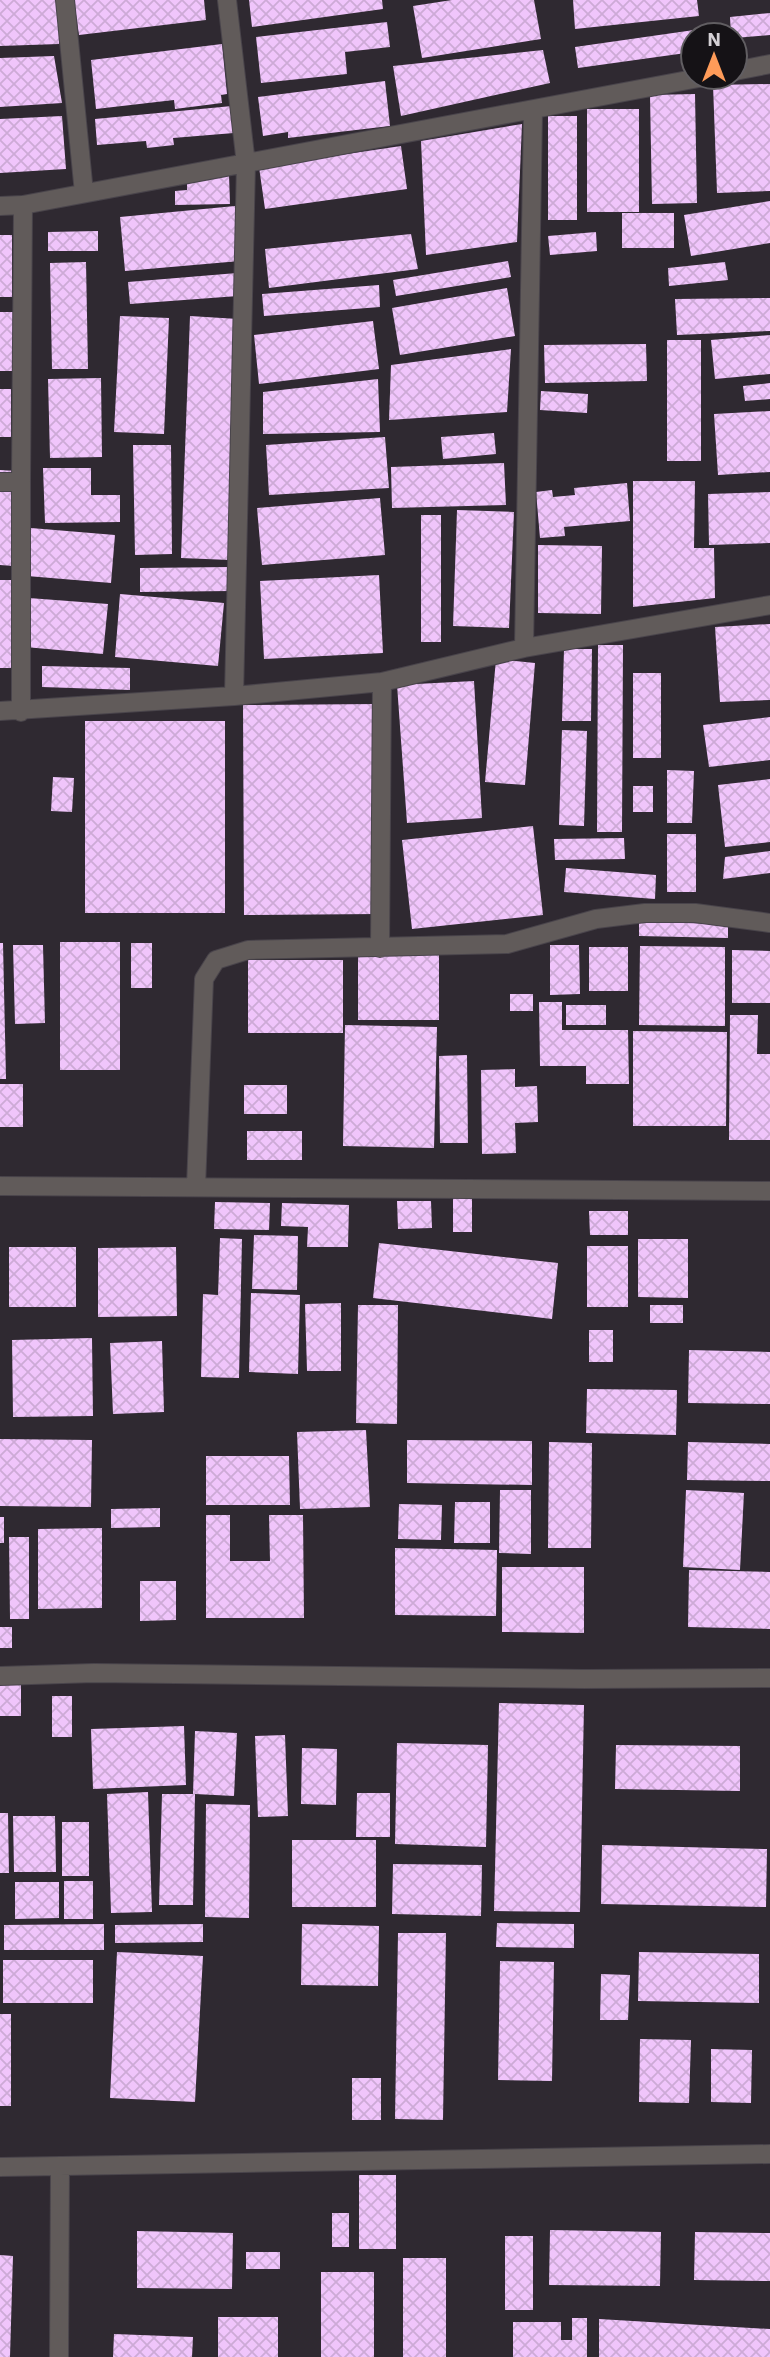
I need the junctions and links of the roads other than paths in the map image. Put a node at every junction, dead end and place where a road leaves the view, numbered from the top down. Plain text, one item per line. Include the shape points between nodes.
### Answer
1 (65, 0) edge
2 (226, 0) edge
3 (770, 64) edge
4 (749, 68) edge
5 (679, 82) edge
6 (533, 111) junction
7 (246, 164) junction
8 (84, 194) junction
9 (23, 205) junction
10 (0, 206) edge
11 (0, 482) edge
12 (21, 482) junction
13 (770, 605) edge
14 (524, 648) junction
15 (382, 682) junction
16 (234, 696) junction
17 (0, 711) edge
18 (20, 712) junction
19 (770, 923) edge
20 (380, 948) junction
21 (0, 1186) edge
22 (196, 1187) junction
23 (770, 1191) edge
24 (0, 1676) edge
25 (770, 1678) edge
26 (770, 2154) edge
27 (0, 2167) edge
28 (60, 2167) junction
29 (59, 2357) edge

1 - 8 street
2 - 7 street
3 - 4 street
5 - 6 street
6 - 7 street
6 - 14 street
7 - 8 street
7 - 16 street
8 - 9 street
9 - 10 street
9 - 12 street
11 - 12 street
12 - 18 street
13 - 14 street
14 - 15 street
15 - 16 street
15 - 20 street
16 - 18 street
17 - 18 street
19 - 20 street via 695,913 645,913 596,919 507,944
20 - 22 street via 248,950 216,960 204,979
21 - 22 street
22 - 23 street
24 - 25 street
26 - 28 street
27 - 28 street
28 - 29 street

